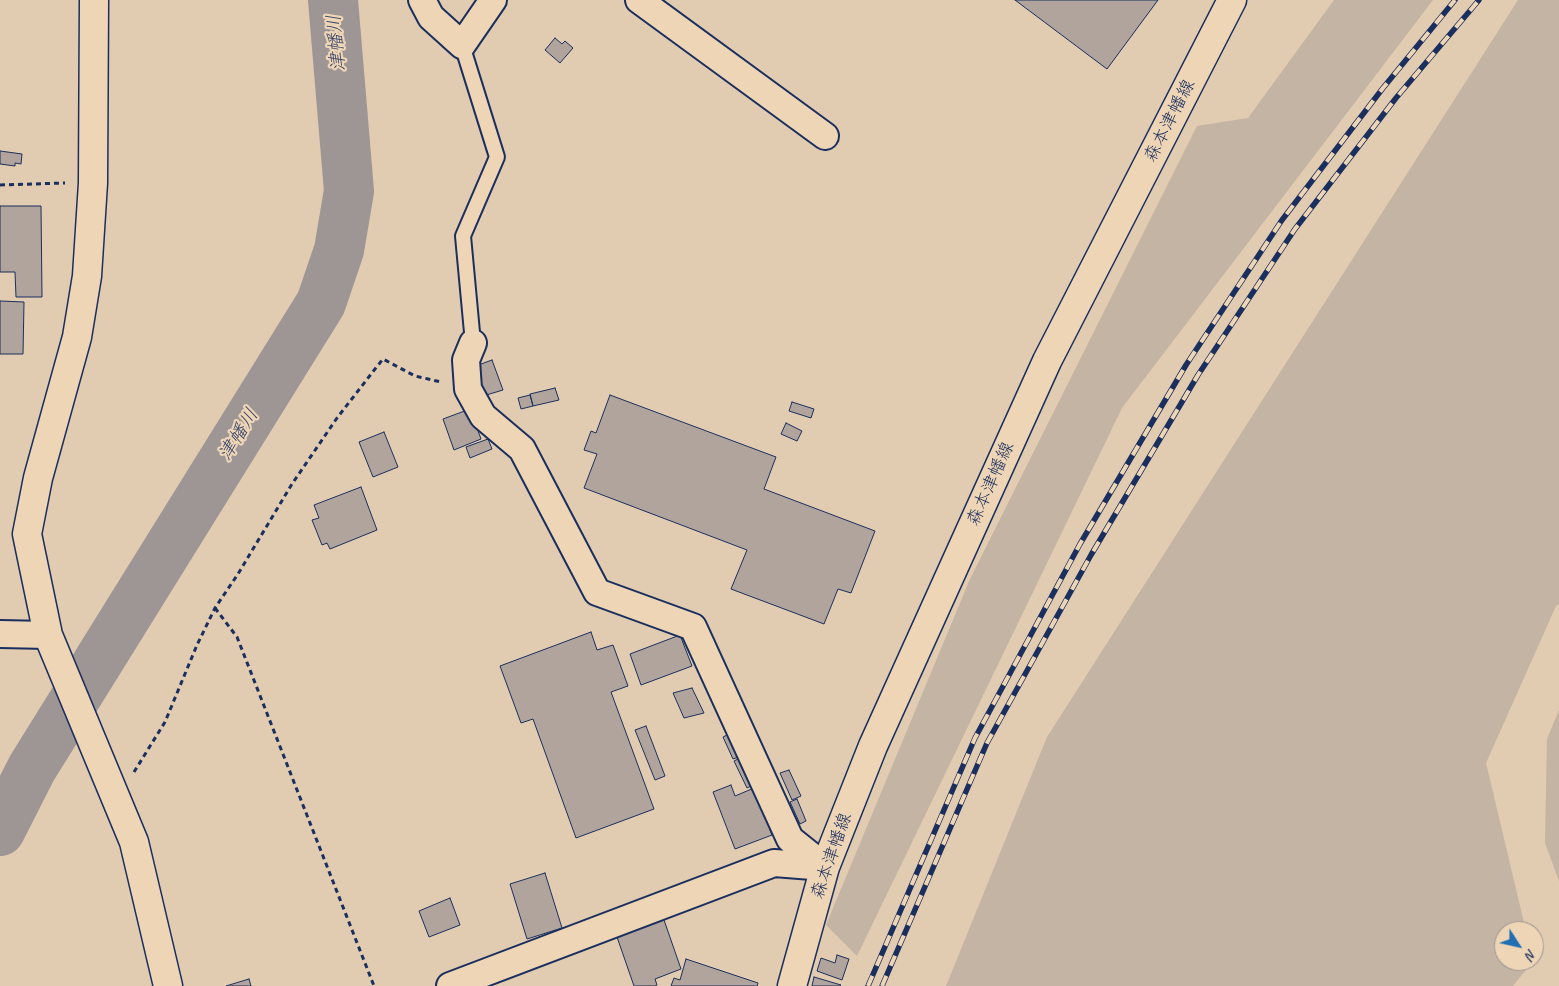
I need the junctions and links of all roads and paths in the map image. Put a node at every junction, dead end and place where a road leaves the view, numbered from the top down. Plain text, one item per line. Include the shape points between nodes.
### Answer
1 (94, 0) edge
2 (422, 0) edge
3 (493, 0) edge
4 (639, 0) edge
5 (1232, 0) edge
6 (462, 45) junction
7 (825, 136) dead end
8 (93, 182) junction
9 (0, 185) edge
10 (474, 343) joint
11 (468, 389) junction
12 (215, 608) junction
13 (0, 634) edge
14 (48, 635) junction
15 (111, 788) junction
16 (825, 867) junction
17 (168, 986) edge
18 (374, 986) edge
19 (450, 986) edge
20 (792, 986) edge

1 - 8 main road
2 - 6 street via 431,17
3 - 6 street
4 - 7 street
5 - 16 main road, 森本津幡線 via 1047,361 873,746
6 - 10 lane via 497,157 463,236
8 - 9 path
8 - 14 main road via 87,276 77,337 38,478 27,534
10 - 11 street via 466,360
11 - 12 path via 415,376 383,359 297,477
11 - 16 street via 483,416 522,450 597,592 693,627 790,839
12 - 15 path via 164,722 135,771
12 - 18 path via 237,637
13 - 14 street
14 - 15 main road
15 - 17 main road via 134,842
16 - 19 street via 774,863
16 - 20 main road, 森本津幡線

